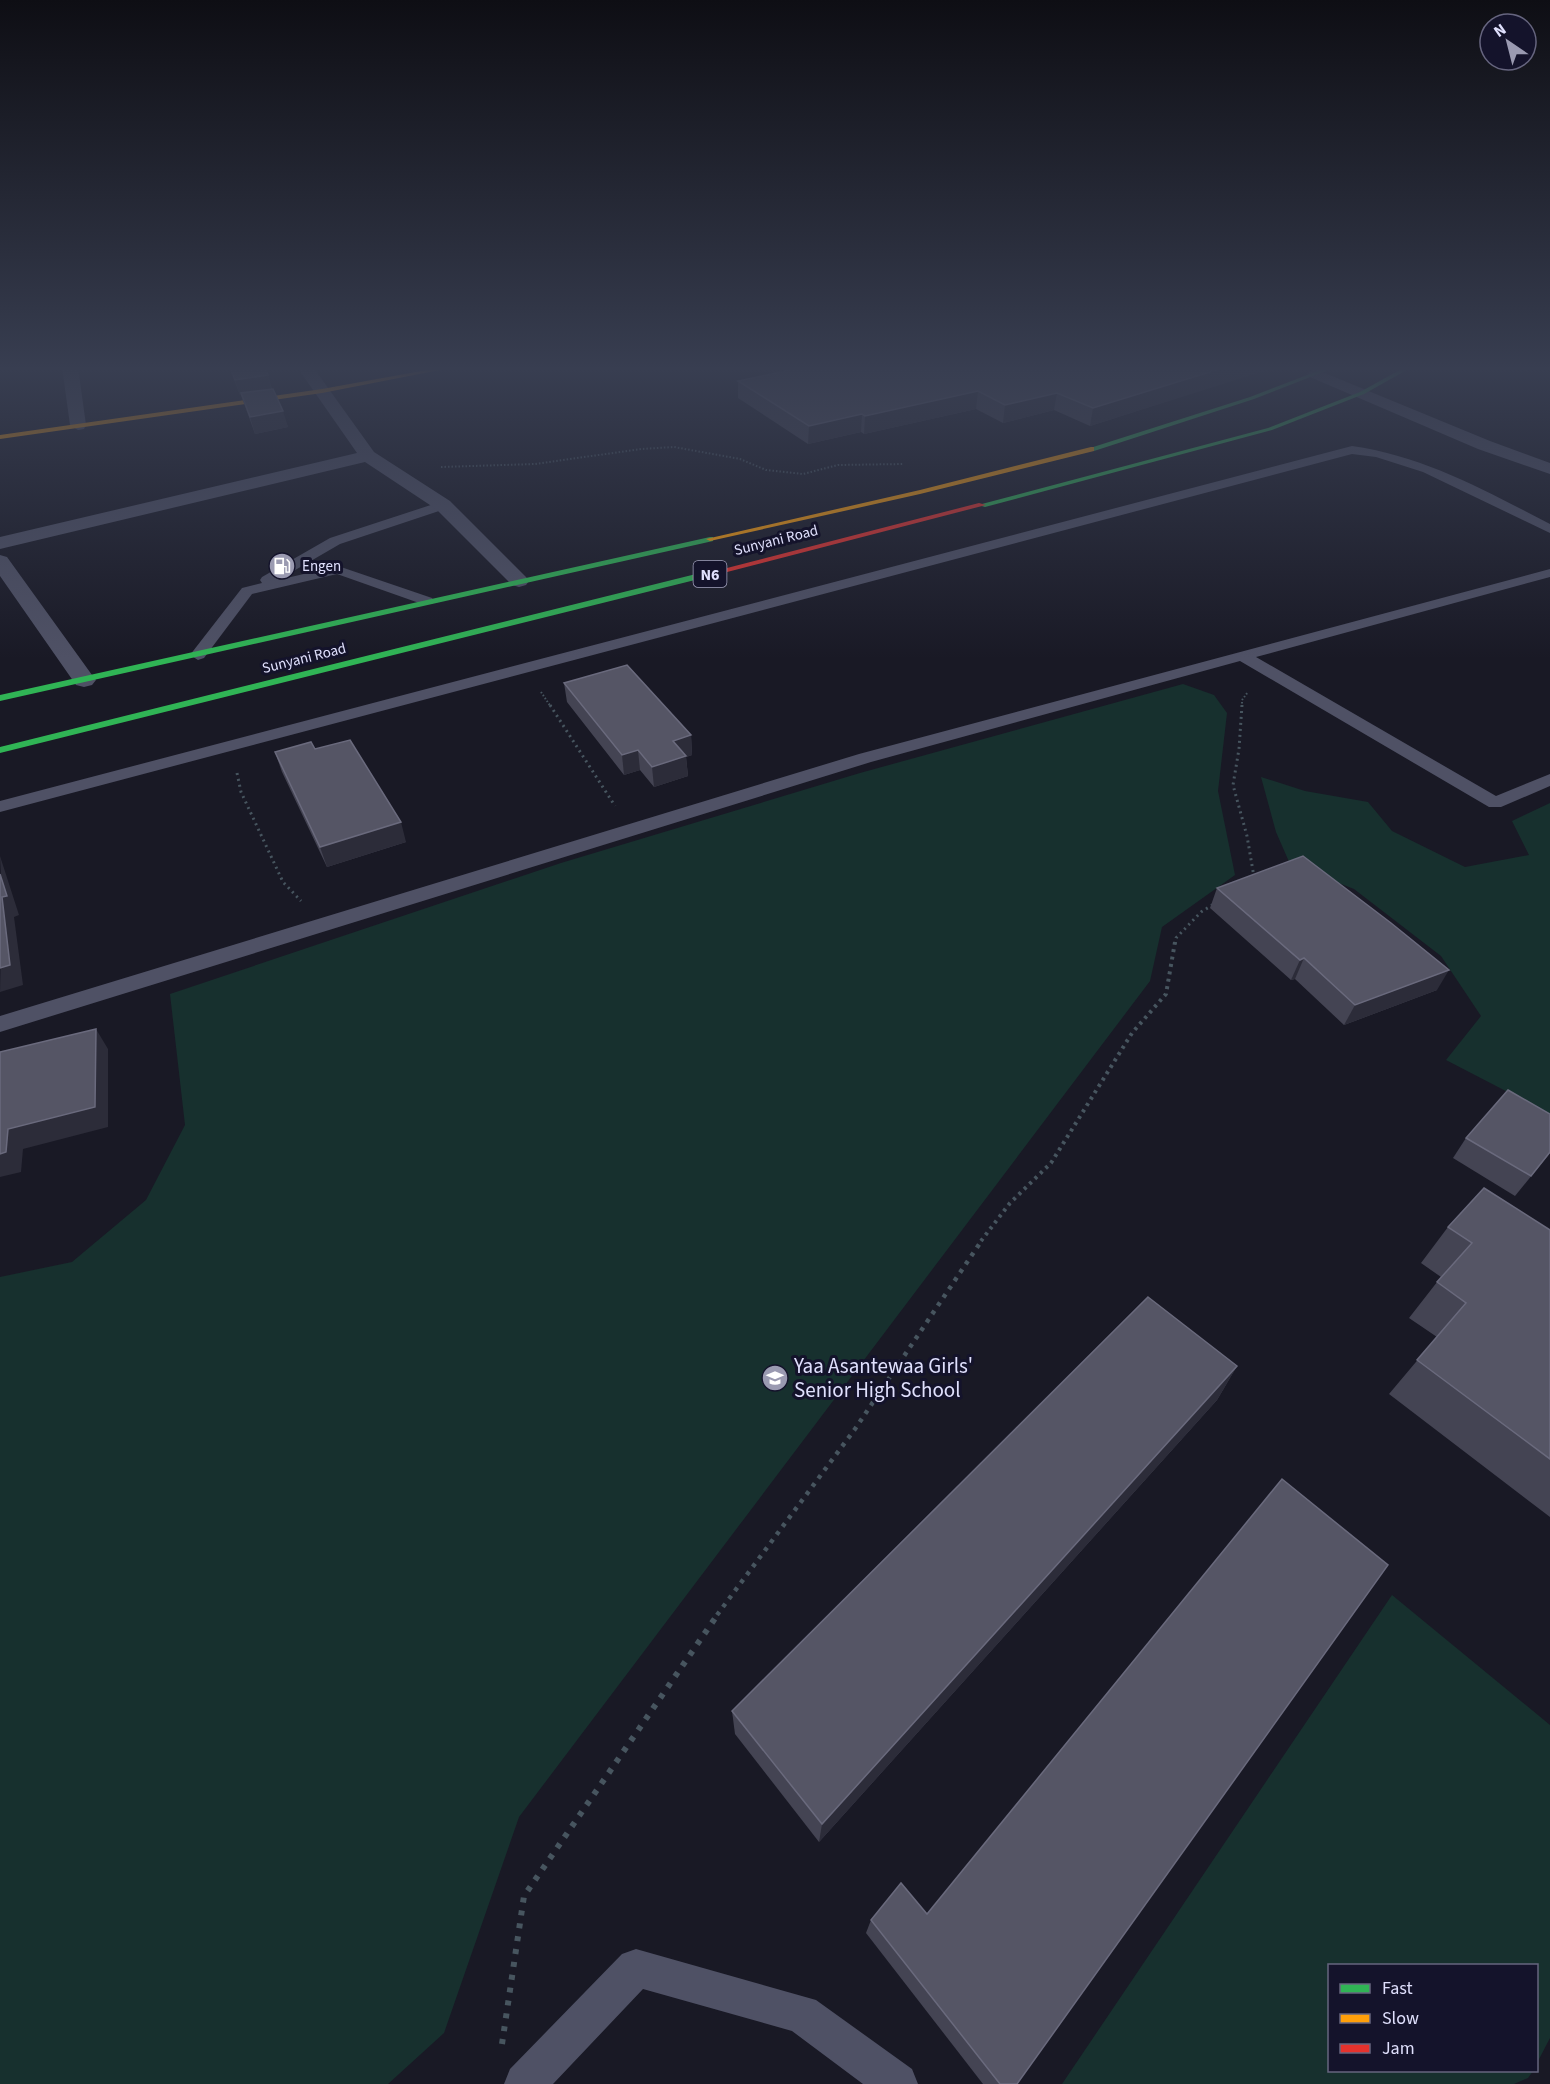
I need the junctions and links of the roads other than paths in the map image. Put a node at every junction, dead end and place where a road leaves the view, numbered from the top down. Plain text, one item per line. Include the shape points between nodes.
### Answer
1 (333, 464) edge
2 (383, 464) edge
3 (1032, 464) edge
4 (1136, 464) edge
5 (1298, 464) edge
6 (1418, 464) edge
7 (443, 505) junction
8 (1550, 529) edge
9 (0, 543) edge
10 (0, 561) edge
11 (1550, 573) edge
12 (519, 581) junction
13 (248, 591) junction
14 (427, 601) junction
15 (198, 655) junction
16 (1242, 656) junction
17 (84, 680) junction
18 (0, 698) edge
19 (0, 750) edge
20 (1550, 778) edge
21 (0, 807) edge
22 (0, 1024) edge
23 (525, 2084) edge
24 (897, 2084) edge

1 - 9 street
2 - 7 street
3 - 12 main road, Sunyani Road / N6 via 970,482
4 - 19 main road, Sunyani Road / N6 via 474,634
5 - 21 lane
6 - 8 lane
7 - 12 street
7 - 13 lane via 335,541
10 - 17 street
11 - 16 lane
12 - 14 main road, Sunyani Road / N6
13 - 14 lane via 338,570
13 - 15 lane
14 - 15 main road, Sunyani Road / N6
15 - 17 main road, Sunyani Road / N6
16 - 20 lane via 1494,802
16 - 22 lane via 865,758
17 - 18 main road, Sunyani Road / N6
23 - 24 lane via 636,1968 802,2014

